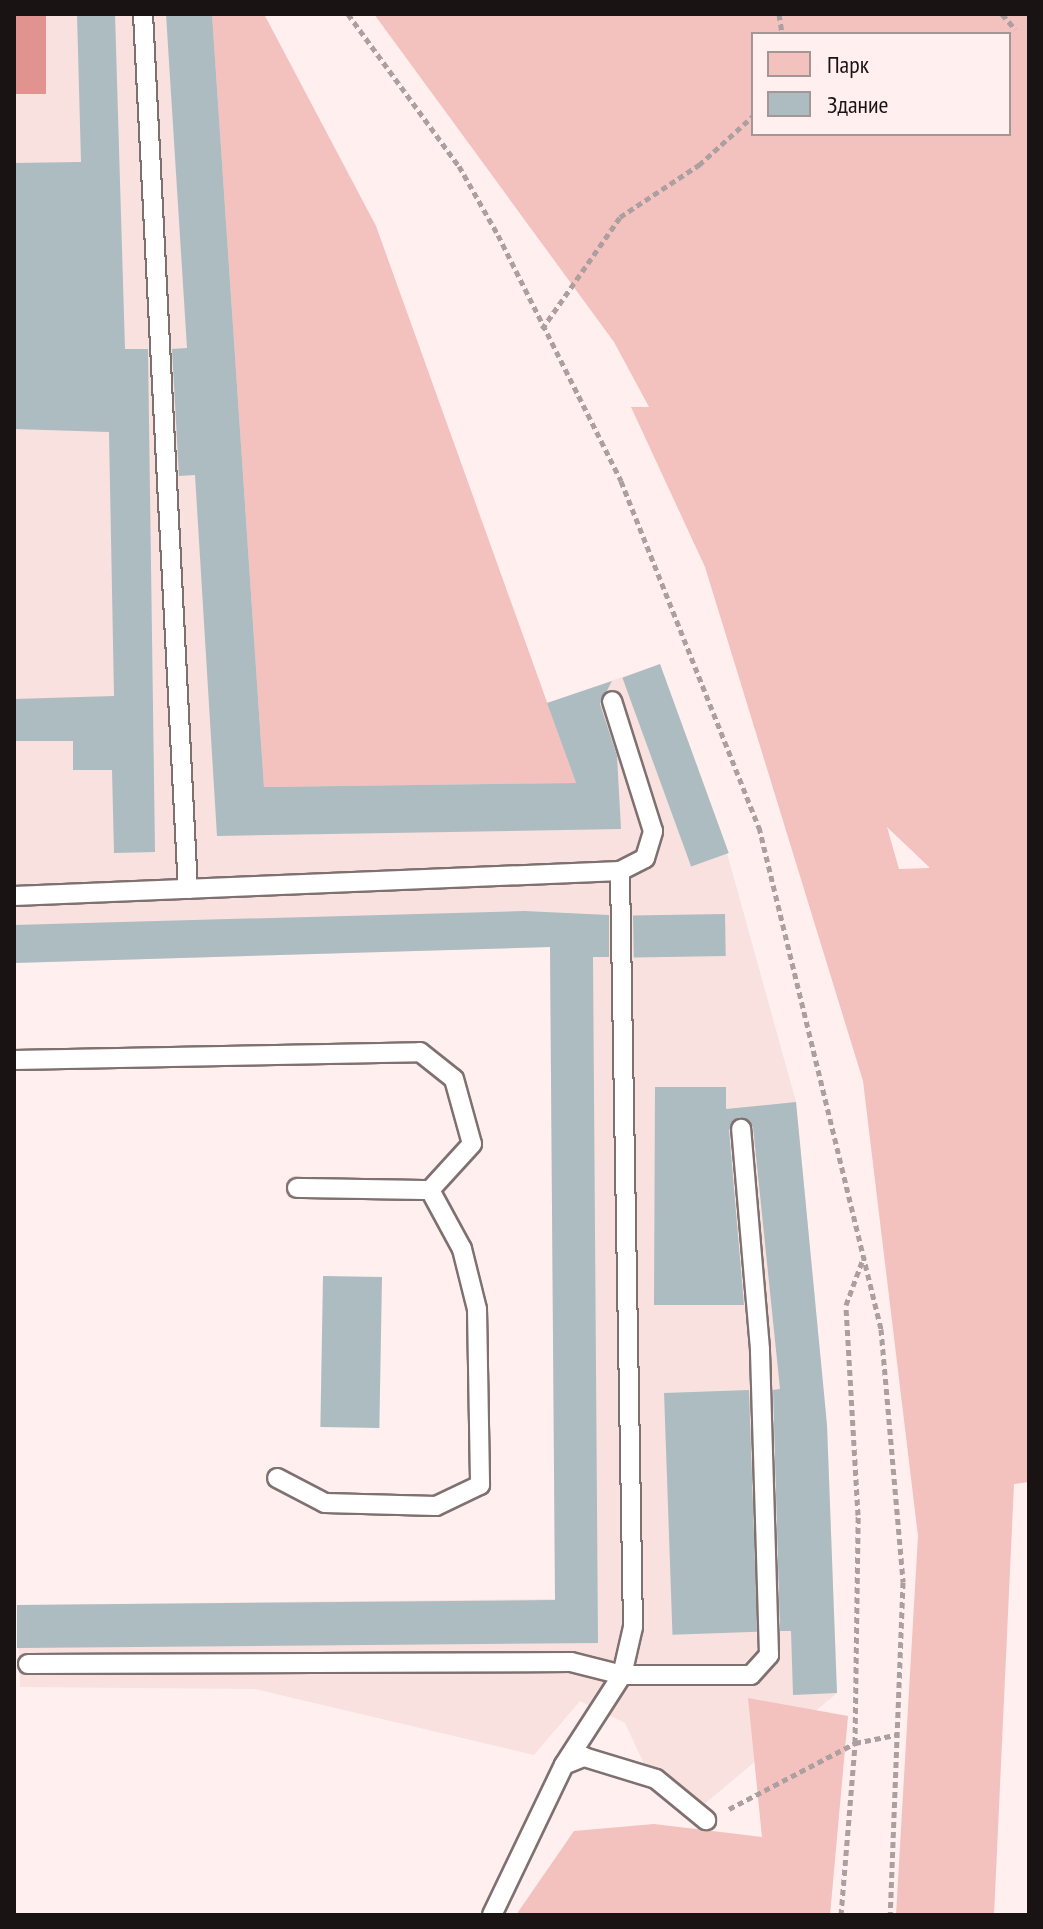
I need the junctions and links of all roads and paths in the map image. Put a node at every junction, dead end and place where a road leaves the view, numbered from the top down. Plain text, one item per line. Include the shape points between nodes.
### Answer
1 (143, 14) edge
2 (348, 14) edge
3 (1002, 14) edge
4 (1015, 29) dead end
5 (751, 118) edge
6 (542, 329) junction
7 (612, 701) dead end
8 (620, 871) junction
9 (188, 889) junction
10 (14, 896) edge
11 (14, 1060) edge
12 (741, 1129) dead end
13 (297, 1188) dead end
14 (430, 1190) junction
15 (864, 1256) junction
16 (277, 1478) dead end
17 (28, 1664) dead end
18 (622, 1675) junction
19 (895, 1735) junction
20 (855, 1743) junction
21 (564, 1765) junction
22 (706, 1820) joint
23 (492, 1915) edge
24 (841, 1915) edge
25 (890, 1915) edge

1 - 9 lane
2 - 6 path via 459,166
3 - 4 path
5 - 6 path via 699,165 620,217
6 - 15 path via 621,481 759,827
7 - 8 lane via 653,831 645,858
8 - 9 lane
8 - 18 lane via 633,1627
9 - 10 lane
11 - 14 lane via 420,1052 454,1079 472,1144
12 - 18 lane via 760,1349 769,1655 751,1675
13 - 14 lane
14 - 16 lane via 462,1249 477,1309 480,1485 436,1506 325,1503
15 - 19 path via 897,1467 903,1582
15 - 20 path via 846,1305 858,1515
17 - 18 lane via 571,1662
18 - 21 lane
19 - 20 path
19 - 25 path via 899,1784
20 - 22 path
20 - 24 path
21 - 22 lane via 584,1757 656,1779
21 - 23 lane

